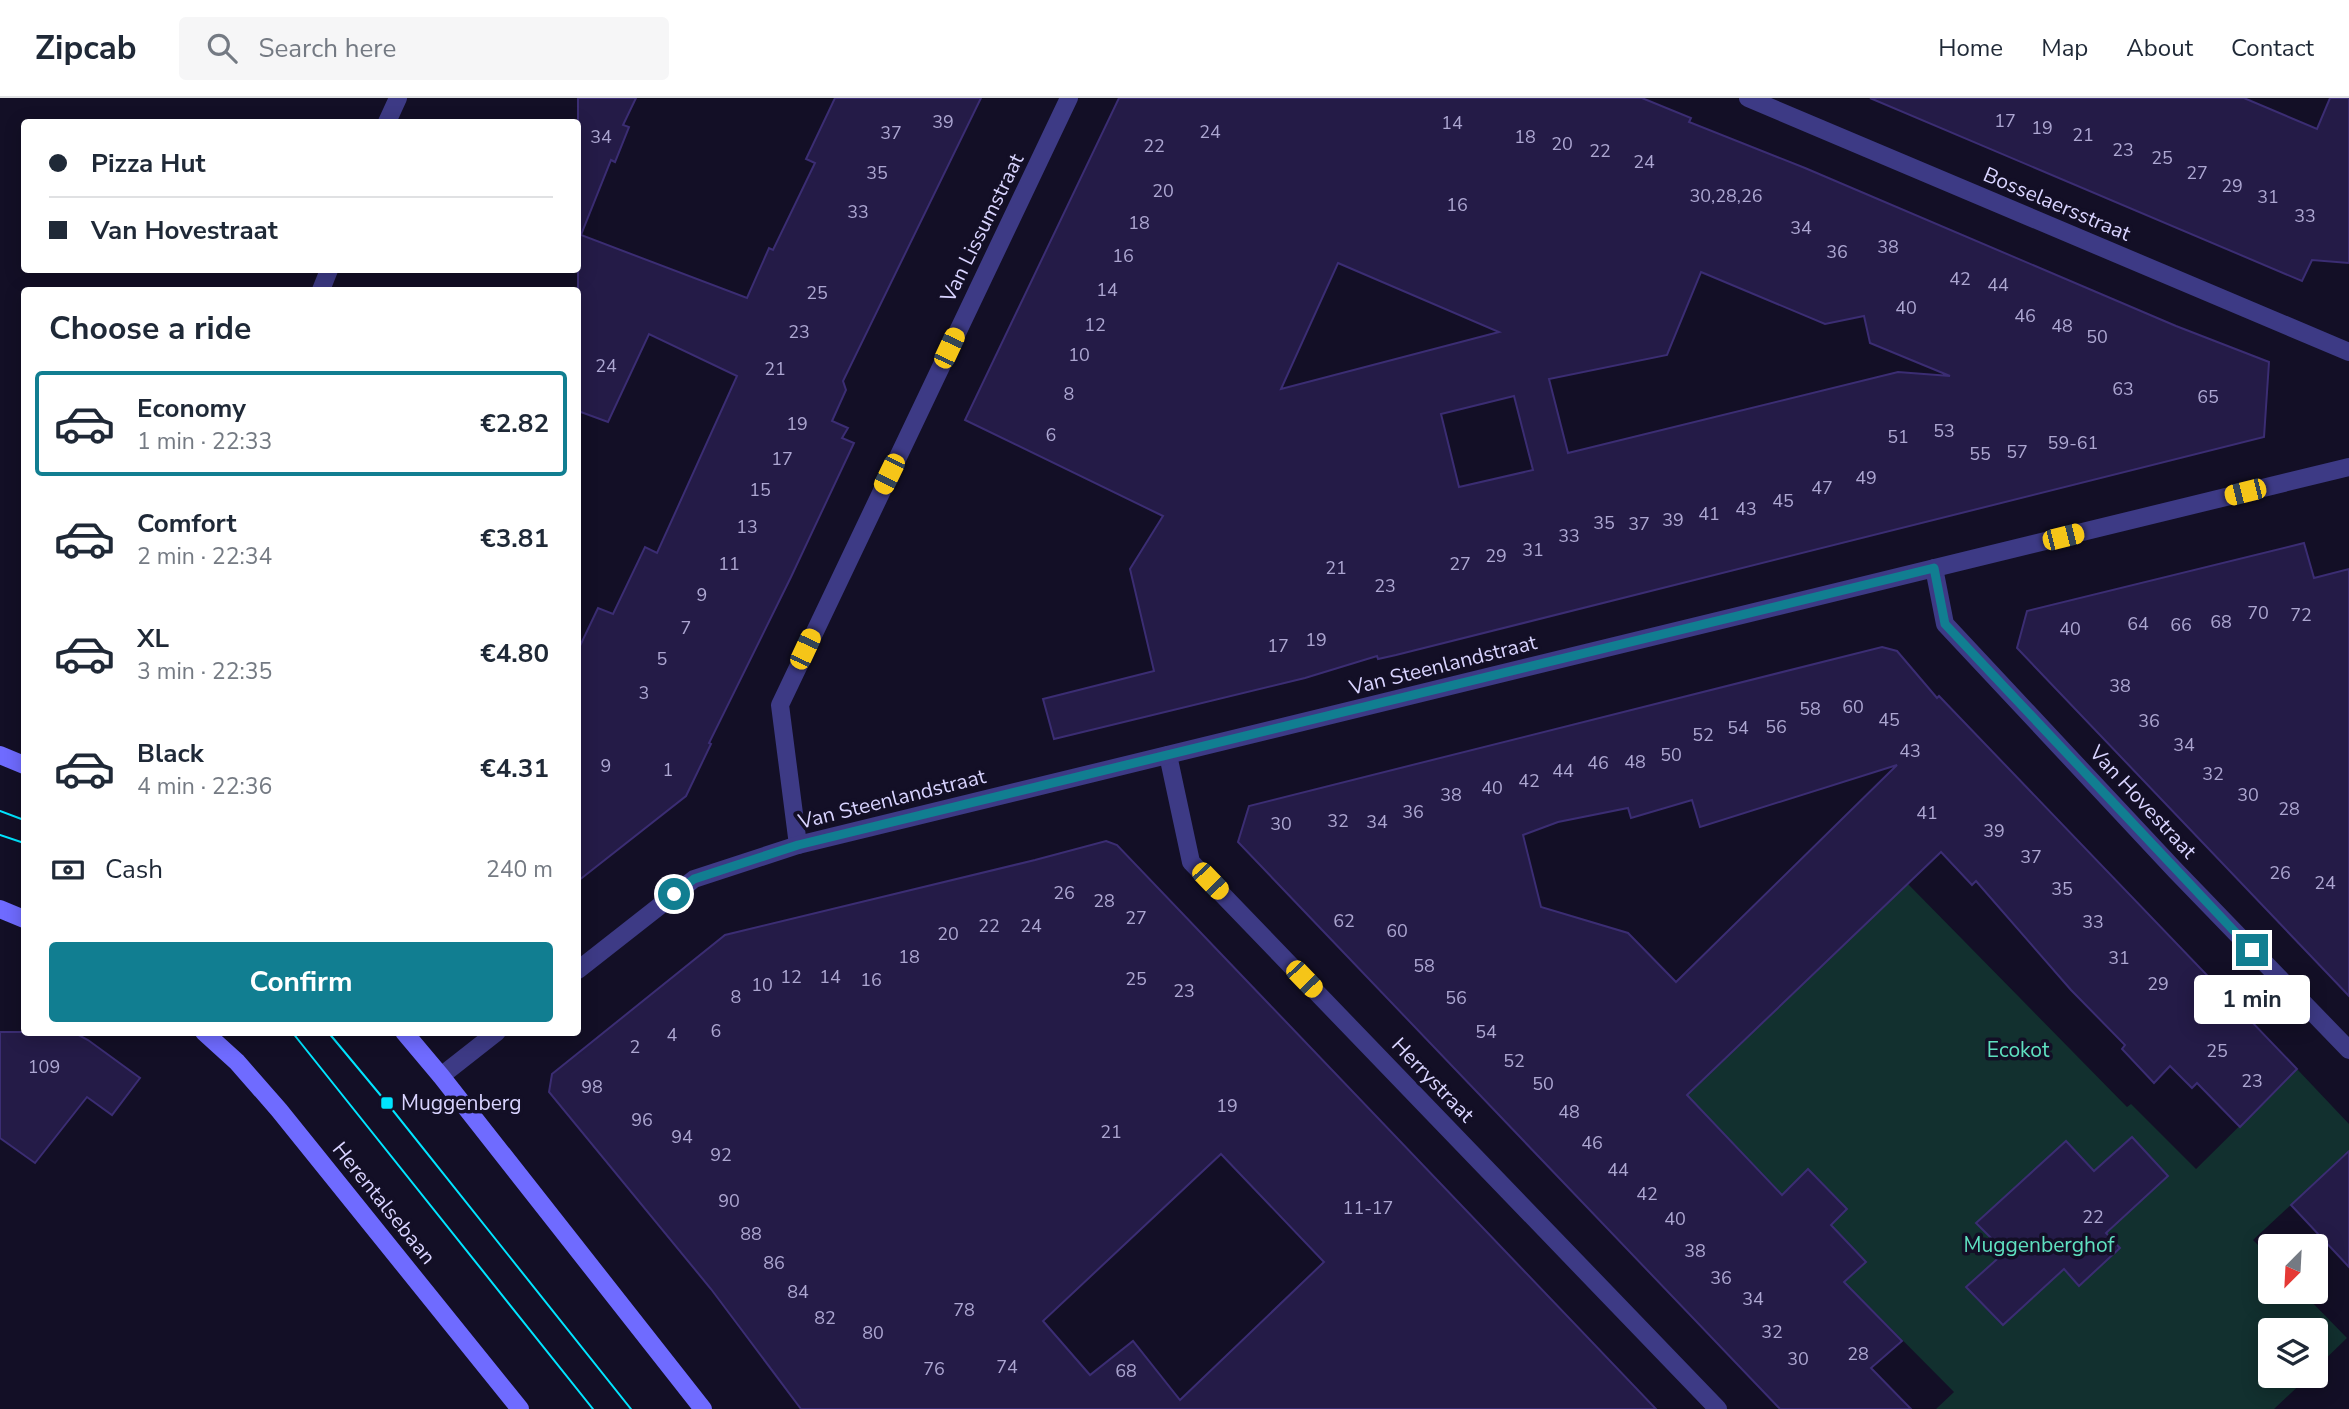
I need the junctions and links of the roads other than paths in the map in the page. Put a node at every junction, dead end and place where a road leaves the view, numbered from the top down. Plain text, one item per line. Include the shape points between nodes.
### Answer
1 (398, 98) edge
2 (1069, 98) edge
3 (1748, 98) edge
4 (388, 119) edge
5 (2349, 352) edge
6 (2349, 467) edge
7 (1934, 568) junction
8 (0, 755) edge
9 (1168, 755) junction
10 (21, 764) edge
11 (798, 845) junction
12 (0, 909) edge
13 (21, 918) edge
14 (581, 968) edge
15 (208, 1036) edge
16 (407, 1036) edge
17 (492, 1036) edge
18 (2349, 1050) edge
19 (441, 1076) junction
20 (520, 1409) edge
21 (703, 1409) edge
22 (1718, 1409) edge

1 - 4 street
2 - 11 street, Van Lissumstraat via 780,705
3 - 5 street, Bosselaersstraat
6 - 7 street, Van Steenlandstraat
7 - 9 street, Van Steenlandstraat
7 - 18 street, Van Hovestraat via 1945,624
8 - 10 main road
9 - 11 street, Van Steenlandstraat
9 - 22 street, Herrystraat via 1191,862
11 - 14 street, Van Steenlandstraat via 694,879
12 - 13 main road
15 - 20 main road, Herentalsebaan via 279,1110
16 - 19 main road
17 - 19 street
19 - 21 main road

